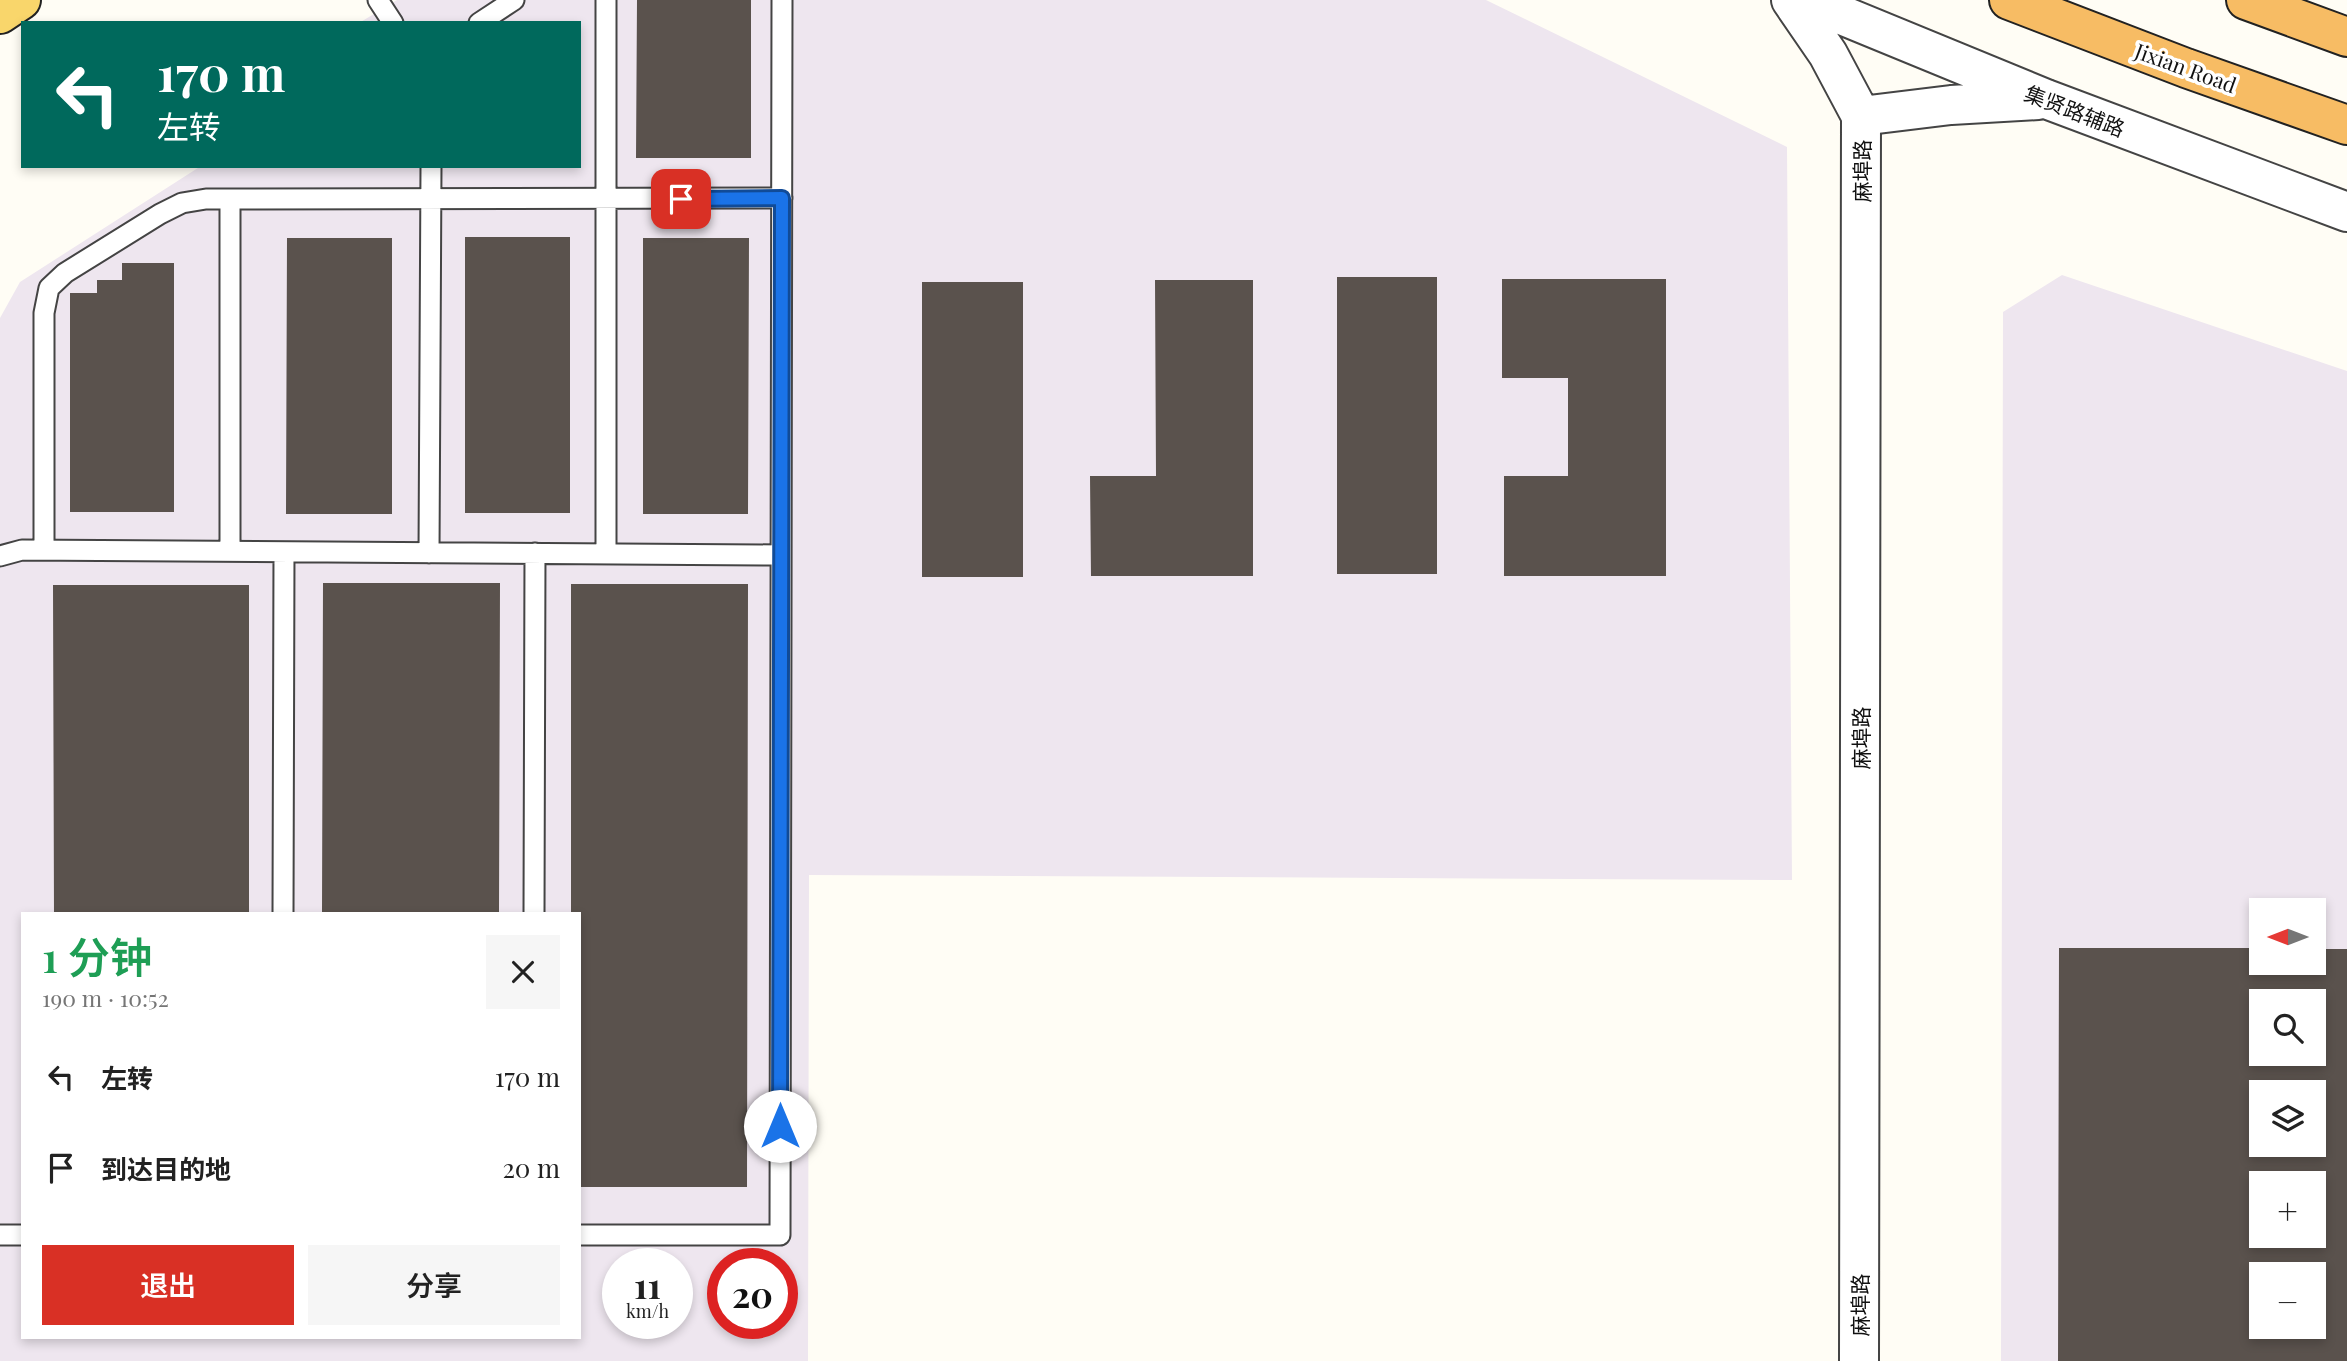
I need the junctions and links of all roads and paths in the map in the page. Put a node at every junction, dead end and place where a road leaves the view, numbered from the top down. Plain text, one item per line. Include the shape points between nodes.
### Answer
1 (20, 0) edge
2 (378, 0) edge
3 (514, 0) edge
4 (606, 0) edge
5 (782, 0) edge
6 (1791, 0) edge
7 (1805, 0) edge
8 (2246, 0) edge
9 (2017, 4) edge
10 (0, 14) edge
11 (392, 21) edge
12 (482, 21) edge
13 (2347, 37) edge
14 (2046, 99) junction
15 (1861, 116) junction
16 (2347, 125) edge
17 (431, 168) edge
18 (782, 198) junction
19 (230, 199) junction
20 (430, 199) junction
21 (606, 199) junction
22 (2347, 212) edge
23 (44, 550) junction
24 (230, 551) junction
25 (284, 552) junction
26 (429, 553) junction
27 (535, 553) junction
28 (606, 554) junction
29 (781, 555) junction
30 (0, 556) edge
31 (283, 912) edge
32 (534, 912) edge
33 (0, 1235) edge
34 (21, 1235) edge
35 (581, 1235) edge
36 (1859, 1361) edge

1 - 10 main road
2 - 11 lane
3 - 12 lane
4 - 21 lane
5 - 18 lane
6 - 15 street via 1828,54
7 - 14 street, 集贤路辅路
8 - 13 highway
9 - 16 highway, Jixian Road
14 - 15 street
14 - 22 street, 集贤路辅路
15 - 36 street, 麻埠路
17 - 20 lane
18 - 21 lane
18 - 29 lane
19 - 20 lane
19 - 23 lane via 171,208 65,273 49,288 44,313
19 - 24 lane
20 - 21 lane
20 - 26 lane
21 - 28 lane
23 - 24 lane
23 - 30 lane
24 - 25 lane
25 - 26 lane
25 - 31 lane
26 - 27 lane
27 - 28 lane
27 - 32 lane
28 - 29 lane
29 - 35 lane via 780,1235
33 - 34 lane

